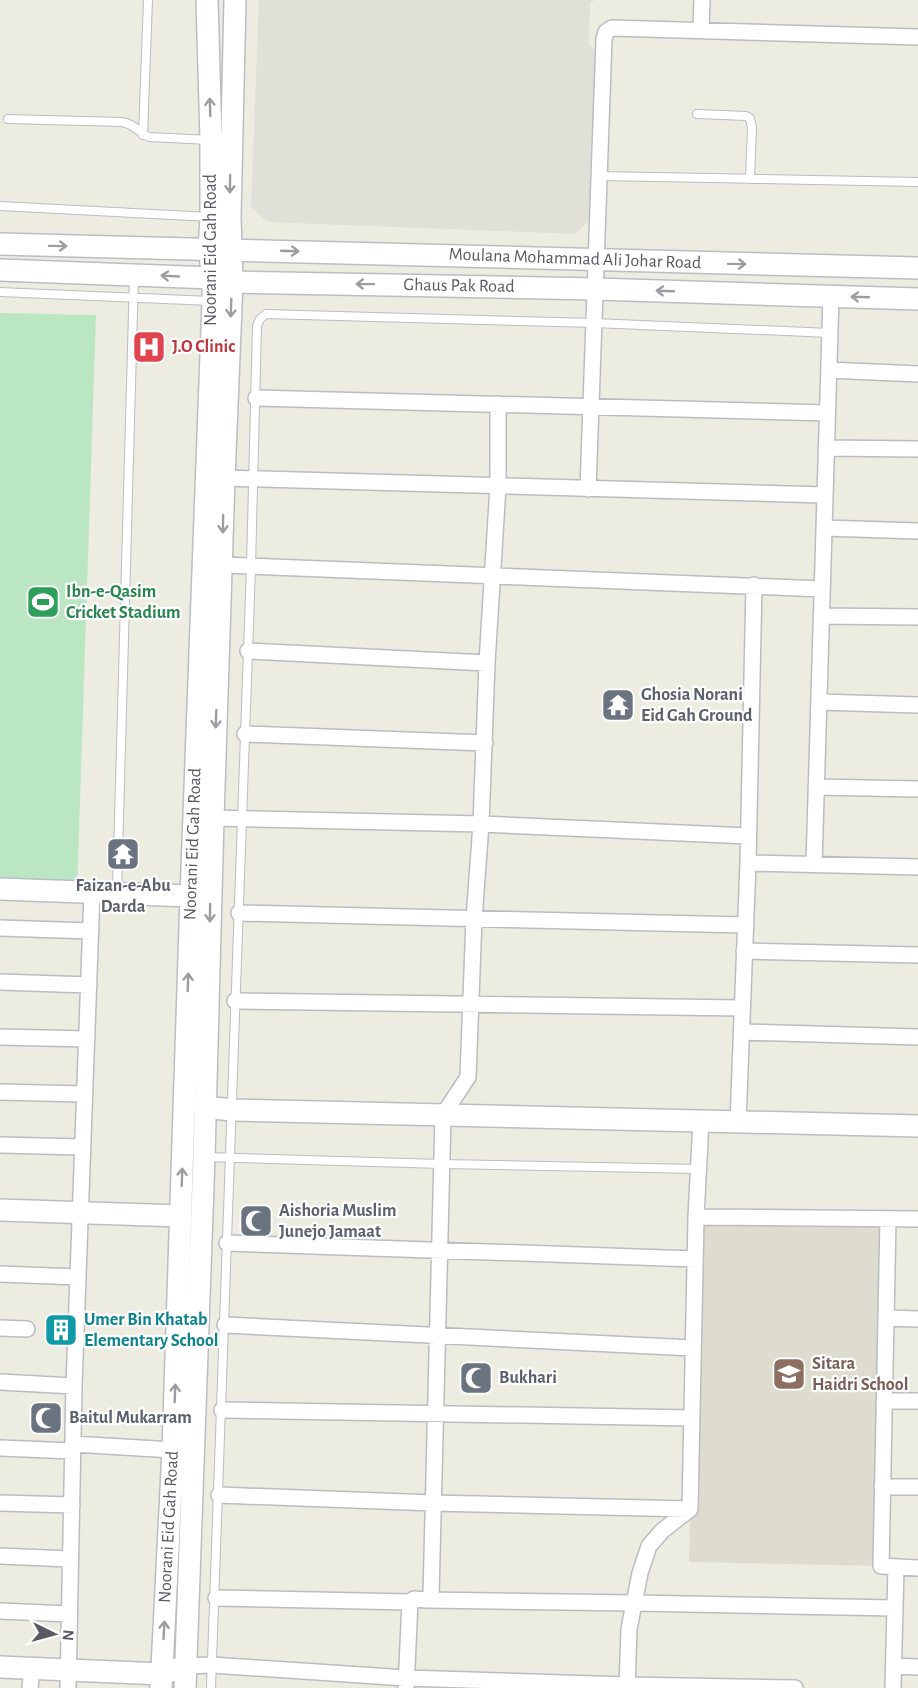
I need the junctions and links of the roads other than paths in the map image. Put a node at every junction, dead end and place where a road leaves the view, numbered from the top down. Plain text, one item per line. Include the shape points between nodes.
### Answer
1 (148, 0) edge
2 (207, 0) edge
3 (235, 0) edge
4 (702, 0) edge
5 (701, 30) junction
6 (918, 37) edge
7 (696, 114) dead end
8 (8, 119) dead end
9 (143, 135) junction
10 (211, 140) junction
11 (599, 176) junction
12 (750, 179) junction
13 (918, 182) edge
14 (0, 206) edge
15 (220, 217) junction
16 (0, 244) edge
17 (209, 249) junction
18 (232, 249) junction
19 (596, 260) junction
20 (918, 268) edge
21 (0, 270) edge
22 (134, 275) junction
23 (223, 280) junction
24 (595, 289) junction
25 (0, 292) edge
26 (831, 296) junction
27 (134, 297) junction
28 (918, 299) edge
29 (213, 302) junction
30 (594, 323) junction
31 (830, 333) junction
32 (829, 370) junction
33 (918, 374) edge
34 (255, 398) junction
35 (498, 404) junction
36 (591, 406) junction
37 (827, 413) junction
38 (826, 447) junction
39 (918, 449) edge
40 (224, 478) junction
41 (253, 479) junction
42 (498, 486) junction
43 (588, 489) junction
44 (825, 495) junction
45 (824, 528) junction
46 (918, 531) edge
47 (222, 565) junction
48 (251, 567) junction
49 (492, 577) junction
50 (754, 585) junction
51 (822, 589) junction
52 (822, 616) junction
53 (918, 617) edge
54 (248, 651) junction
55 (488, 663) junction
56 (819, 702) junction
57 (918, 705) edge
58 (245, 734) junction
59 (485, 743) junction
60 (816, 787) junction
61 (918, 789) edge
62 (213, 818) junction
63 (242, 819) junction
64 (481, 824) junction
65 (748, 836) junction
66 (748, 863) junction
67 (814, 864) junction
68 (918, 867) edge
69 (0, 889) edge
70 (92, 892) junction
71 (117, 894) junction
72 (191, 896) junction
73 (238, 913) junction
74 (474, 919) junction
75 (746, 925) junction
76 (0, 928) edge
77 (91, 931) junction
78 (744, 951) junction
79 (918, 955) edge
80 (0, 982) edge
81 (88, 985) junction
82 (235, 1001) junction
83 (471, 1005) junction
84 (742, 1008) junction
85 (742, 1032) junction
86 (0, 1036) edge
87 (918, 1037) edge
88 (87, 1039) junction
89 (0, 1092) edge
90 (84, 1094) junction
91 (205, 1107) junction
92 (232, 1110) junction
93 (443, 1115) junction
94 (701, 1121) junction
95 (738, 1122) junction
96 (918, 1126) edge
97 (0, 1145) edge
98 (82, 1147) junction
99 (230, 1156) junction
100 (204, 1157) junction
101 (442, 1164) junction
102 (699, 1168) junction
103 (0, 1210) edge
104 (80, 1213) junction
105 (181, 1216) junction
106 (696, 1217) junction
107 (888, 1219) junction
108 (918, 1219) edge
109 (227, 1243) junction
110 (440, 1251) junction
111 (695, 1259) junction
112 (0, 1274) edge
113 (78, 1276) junction
114 (886, 1318) junction
115 (918, 1319) edge
116 (225, 1324) junction
117 (0, 1328) edge
118 (27, 1329) dead end
119 (437, 1335) junction
120 (693, 1348) junction
121 (0, 1382) edge
122 (74, 1386) junction
123 (884, 1401) junction
124 (918, 1401) edge
125 (222, 1410) junction
126 (435, 1414) junction
127 (692, 1418) junction
128 (0, 1448) edge
129 (73, 1448) junction
130 (174, 1450) junction
131 (882, 1487) junction
132 (918, 1487) edge
133 (219, 1495) junction
134 (0, 1503) edge
135 (432, 1503) junction
136 (72, 1505) junction
137 (690, 1509) junction
138 (0, 1556) edge
139 (69, 1559) junction
140 (897, 1567) junction
141 (918, 1568) edge
142 (216, 1598) junction
143 (427, 1600) junction
144 (410, 1602) junction
145 (634, 1603) junction
146 (896, 1608) junction
147 (0, 1611) edge
148 (69, 1614) junction
149 (212, 1665) junction
150 (185, 1666) junction
151 (894, 1666) junction
152 (0, 1667) edge
153 (918, 1667) edge
154 (31, 1678) edge
155 (68, 1679) edge
156 (162, 1681) edge
157 (406, 1683) edge
158 (627, 1687) edge
159 (185, 1688) edge
160 (211, 1688) edge
161 (795, 1688) edge
162 (893, 1688) edge

1 - 9 lane
10 -> 2 main road, Noorani Eid Gah Road
3 -> 15 main road, Noorani Eid Gah Road
4 - 5 street
5 - 6 street
5 - 11 street via 612,28 606,32
7 - 12 lane via 750,118
8 - 9 lane via 122,122 131,124
9 - 10 lane
10 - 15 main road, Noorani Eid Gah Road
11 - 12 lane
11 - 19 street
12 - 13 lane
14 - 15 lane
15 - 17 main road, Noorani Eid Gah Road
15 - 18 main road, Noorani Eid Gah Road
16 -> 17 main road
17 - 18 main road, Moulana Mohammad Ali Johar Road
17 - 23 main road, Noorani Eid Gah Road
18 -> 19 main road, Moulana Mohammad Ali Johar Road
18 - 23 main road, Noorani Eid Gah Road
19 -> 20 main road, Moulana Mohammad Ali Johar Road
19 - 24 street
21 - 22 main road, Ghaus Pak Road
23 -> 22 main road, Ghaus Pak Road
22 - 27 lane
24 -> 23 main road, Ghaus Pak Road
23 - 29 main road, Noorani Eid Gah Road
23 -> 40 main road, Noorani Eid Gah Road
26 -> 24 main road, Ghaus Pak Road
24 - 30 street
25 - 27 lane
28 -> 26 main road, Ghaus Pak Road
26 - 31 street
27 - 29 lane
27 - 71 lane
29 - 72 main road, Noorani Eid Gah Road
30 - 31 lane
30 - 34 lane via 266,314 257,326
30 - 36 street
31 - 32 street
32 - 33 street
32 - 37 street
34 - 35 street
34 - 41 lane
35 - 36 street
35 - 42 street
36 - 37 street
36 - 43 street
37 - 38 street
38 - 39 street
38 - 44 street
40 - 41 street
40 -> 47 main road, Noorani Eid Gah Road
41 - 42 street
41 - 48 lane
42 - 43 street
42 - 49 street
43 - 44 street
44 - 45 street
45 - 46 street
45 - 51 street
47 - 48 street
47 -> 62 main road, Noorani Eid Gah Road
48 - 49 street
48 - 54 lane
49 - 50 street
49 - 55 street
50 - 51 street
50 - 65 street
51 - 52 street
52 - 53 street
52 - 56 street
54 - 55 street
54 - 58 lane
55 - 59 street
56 - 57 street
56 - 60 street
58 - 59 street
58 - 63 lane
59 - 64 street
60 - 61 street
60 - 67 street
62 - 63 street
62 -> 91 main road, Noorani Eid Gah Road
63 - 64 street
63 - 73 lane
64 - 65 street
64 - 74 street
65 - 66 street
66 - 67 street
66 - 75 street
67 - 68 street
69 - 70 main road
70 - 71 main road
70 - 77 street
71 - 72 main road
105 -> 72 main road, Noorani Eid Gah Road
73 - 74 street
73 - 82 lane
74 - 75 street
74 - 83 street
75 - 78 street
76 - 77 street
77 - 81 street
78 - 79 street
78 - 84 street
80 - 81 street
81 - 88 street
82 - 83 street
82 - 92 lane
83 - 84 street
83 - 93 street via 468,1077
84 - 85 street
85 - 87 street
85 - 95 street
86 - 88 street
88 - 90 street
89 - 90 street
90 - 98 street
91 - 92 main road
91 - 100 main road, Noorani Eid Gah Road
92 - 93 main road
92 - 99 lane
93 - 94 main road
93 - 101 street
94 - 95 main road
94 - 102 street
95 - 96 main road
97 - 98 street
98 - 104 street
99 - 100 lane
99 - 101 lane
99 - 109 lane
100 - 150 main road, Noorani Eid Gah Road
101 - 102 lane
101 - 110 street
102 - 106 street
103 - 104 main road
104 - 105 main road
104 - 113 street
130 -> 105 main road, Noorani Eid Gah Road
106 - 107 street
106 - 111 street
107 - 108 street
107 - 114 street
109 - 110 street
109 - 116 lane
110 - 111 street
110 - 119 street
111 - 120 street
112 - 113 street
113 - 122 street
114 - 115 street
114 - 123 street
116 - 119 street
116 - 125 lane
117 - 118 street
119 - 120 street
119 - 126 street
120 - 127 street
121 - 122 street
122 - 129 street
123 - 124 street
123 - 131 street
125 - 126 street
125 - 133 lane
126 - 127 street
126 - 135 street
127 - 137 street
128 - 129 street
129 - 130 street
129 - 136 street
156 -> 130 main road, Noorani Eid Gah Road
131 - 132 street
131 - 140 street via 880,1566
133 - 135 street
133 - 142 lane
134 - 136 street
135 - 137 street
135 - 143 street via 431,1596
136 - 139 street
137 - 145 street via 649,1546
138 - 139 street
139 - 148 street
140 - 141 street
140 - 146 street
142 - 144 street
142 - 149 lane
143 - 144 street
143 - 145 street
144 - 157 street
145 - 146 street
145 - 158 street
146 - 151 street
147 - 148 street
148 - 155 street
149 - 150 street
149 - 157 street
149 - 160 lane
150 - 156 main road
150 - 159 main road, Noorani Eid Gah Road
151 - 153 street
151 - 162 street
152 - 154 main road
154 - 155 main road
155 - 156 main road
157 - 158 street
158 - 161 street

